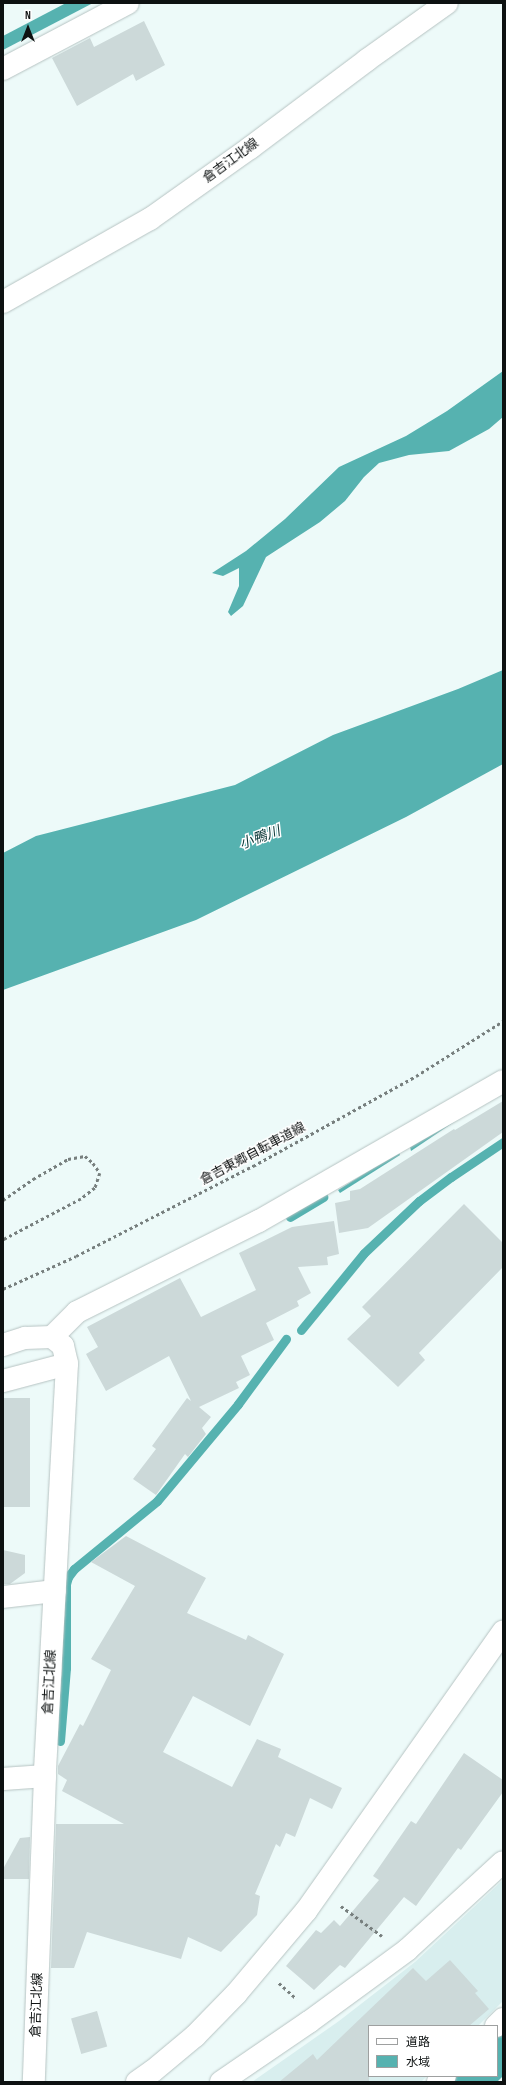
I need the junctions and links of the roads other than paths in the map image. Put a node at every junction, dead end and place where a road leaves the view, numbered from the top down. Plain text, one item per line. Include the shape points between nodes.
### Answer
1 (128, 3) edge
2 (448, 3) edge
3 (3, 69) edge
4 (3, 302) edge
5 (503, 1081) edge
6 (52, 1337) junction
7 (3, 1345) edge
8 (67, 1364) junction
9 (3, 1381) edge
10 (55, 1591) junction
11 (3, 1598) edge
12 (503, 1632) edge
13 (45, 1776) junction
14 (3, 1779) edge
15 (503, 1862) edge
16 (34, 2082) edge
17 (136, 2082) edge
18 (221, 2082) edge

1 - 3 street
2 - 4 street, 倉吉江北線 via 150,219
5 - 6 street via 259,1221 77,1312
6 - 7 street via 25,1338
6 - 8 street, 倉吉江北線 via 63,1346
8 - 9 street
8 - 10 street, 倉吉江北線
10 - 11 street
10 - 13 street, 倉吉江北線
12 - 17 street via 306,1911 236,1994 195,2036 154,2072
13 - 14 street
13 - 16 street, 倉吉江北線
15 - 18 street via 405,1952

